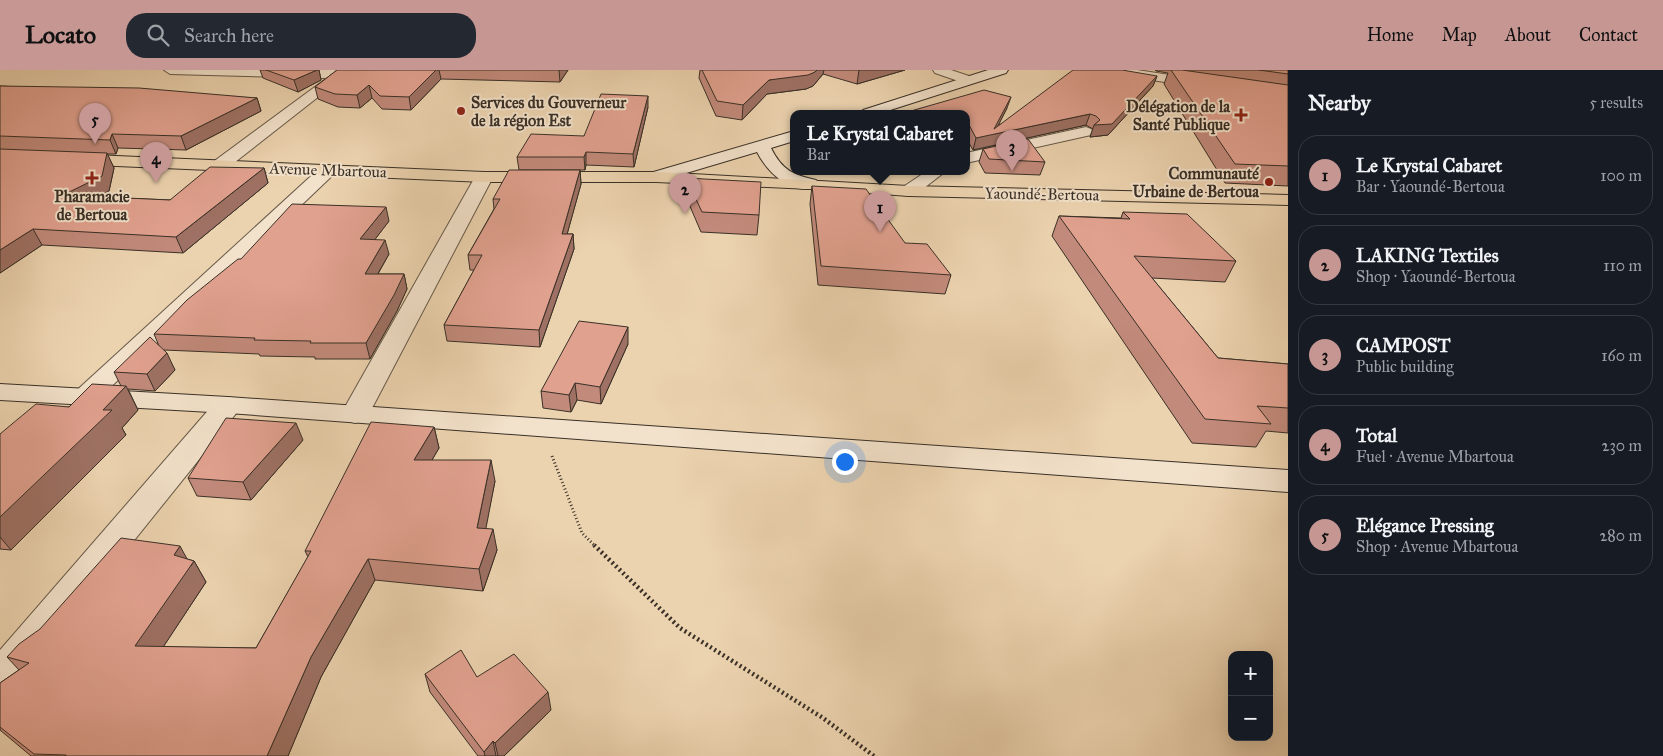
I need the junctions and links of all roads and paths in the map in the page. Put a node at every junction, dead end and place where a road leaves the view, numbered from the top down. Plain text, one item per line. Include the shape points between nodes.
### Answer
1 (170, 70) edge
2 (939, 70) edge
3 (1002, 70) edge
4 (1112, 70) edge
5 (343, 72) edge
6 (967, 80) junction
7 (1214, 85) edge
8 (877, 110) edge
9 (1086, 132) dead end
10 (790, 137) edge
11 (762, 146) junction
12 (0, 156) edge
13 (970, 157) edge
14 (220, 166) junction
15 (328, 170) junction
16 (932, 175) edge
17 (484, 177) junction
18 (656, 177) junction
19 (810, 184) junction
20 (909, 191) junction
21 (1158, 197) junction
22 (1288, 200) edge
23 (1288, 215) edge
24 (0, 392) edge
25 (85, 397) junction
26 (228, 405) junction
27 (355, 414) junction
28 (541, 427) junction
29 (1288, 481) edge
30 (0, 678) edge
31 (874, 756) edge

1 - 5 street
2 - 6 street
3 - 6 street
4 - 7 street
5 - 14 street
6 - 8 street
9 - 13 street
10 - 11 street
11 - 18 street
11 - 19 street via 780,173 797,183
12 - 14 highway, Avenue Mbartoua
14 - 15 highway, Avenue Mbartoua
15 - 17 highway, Avenue Mbartoua
15 - 25 street
16 - 20 street
17 - 18 highway, Avenue Mbartoua
17 - 27 street
18 - 19 highway, Yaoundé-Bertoua
19 - 20 highway, Yaoundé-Bertoua
20 - 21 highway, Yaoundé-Bertoua
21 - 22 highway, Yaoundé-Bertoua
21 - 23 highway, Yaoundé-Bertoua
24 - 25 street
25 - 26 street
26 - 27 street
26 - 30 street
27 - 28 street
28 - 29 street
28 - 31 path via 582,533 680,628 823,718

